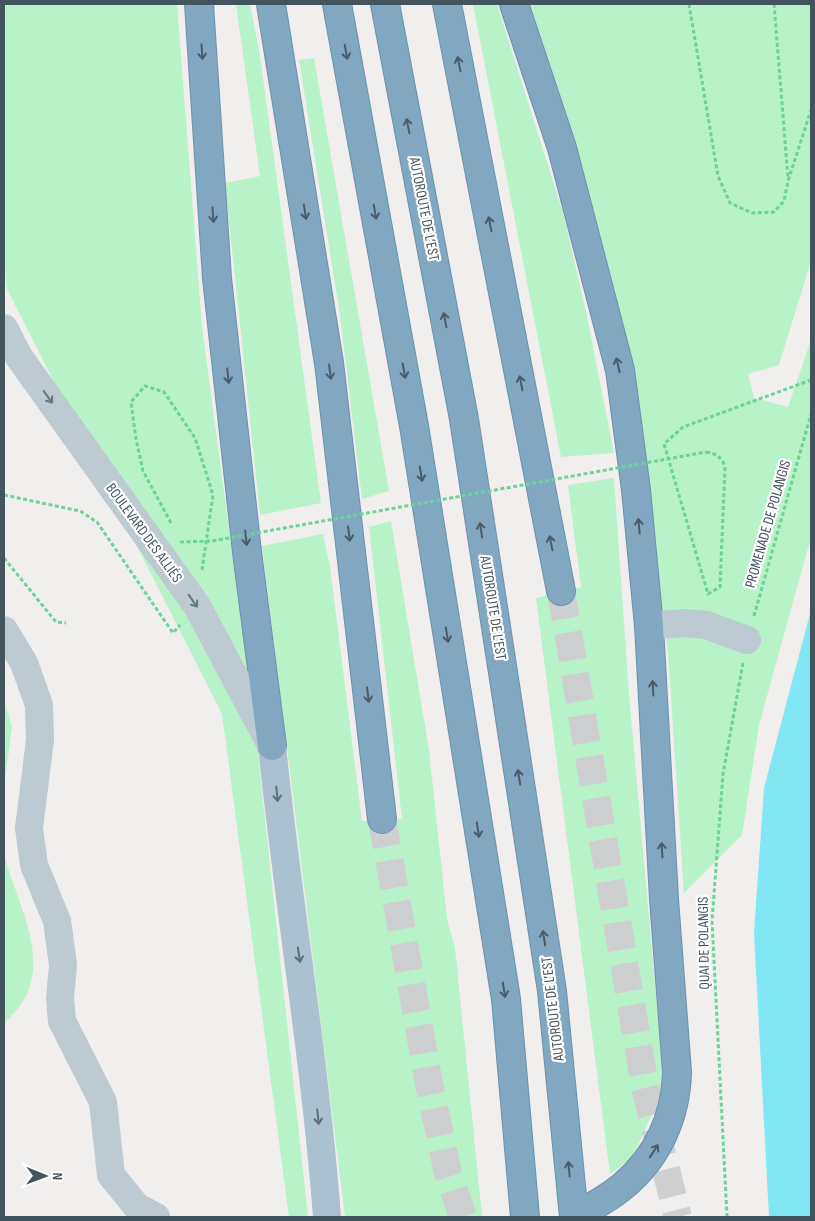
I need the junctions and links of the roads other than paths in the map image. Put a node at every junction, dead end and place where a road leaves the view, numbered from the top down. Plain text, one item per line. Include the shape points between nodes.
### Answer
1 (199, 4) edge
2 (271, 4) edge
3 (337, 4) edge
4 (385, 4) edge
5 (447, 4) edge
6 (514, 4) edge
7 (4, 328) edge
8 (11, 359) edge
9 (561, 591) tunnel mouth
10 (649, 626) junction
11 (4, 630) edge
12 (747, 640) road end
13 (272, 746) junction
14 (382, 819) tunnel mouth
15 (156, 1217) edge
16 (327, 1217) edge
17 (525, 1217) edge
18 (575, 1217) edge

1 -> 13 highway via 217,278
2 -> 14 highway via 329,363
3 -> 17 highway via 414,426 504,990
18 -> 4 highway, AUTOROUTE DE L’EST via 552,992 464,419
9 -> 5 highway
10 -> 6 highway via 620,370 562,148
7 - 8 street, BOULEVARD DES ALLIÉS
8 -> 13 street, BOULEVARD DES ALLIÉS via 196,606
10 - 12 street via 706,625
18 -> 10 highway via 622,1187 642,1168 670,1120 677,1088
11 - 15 street via 24,663 39,705 40,740 29,828 34,865 58,921 63,964 62,1021 103,1102 111,1175 137,1208
13 -> 16 main road via 281,837 304,990

